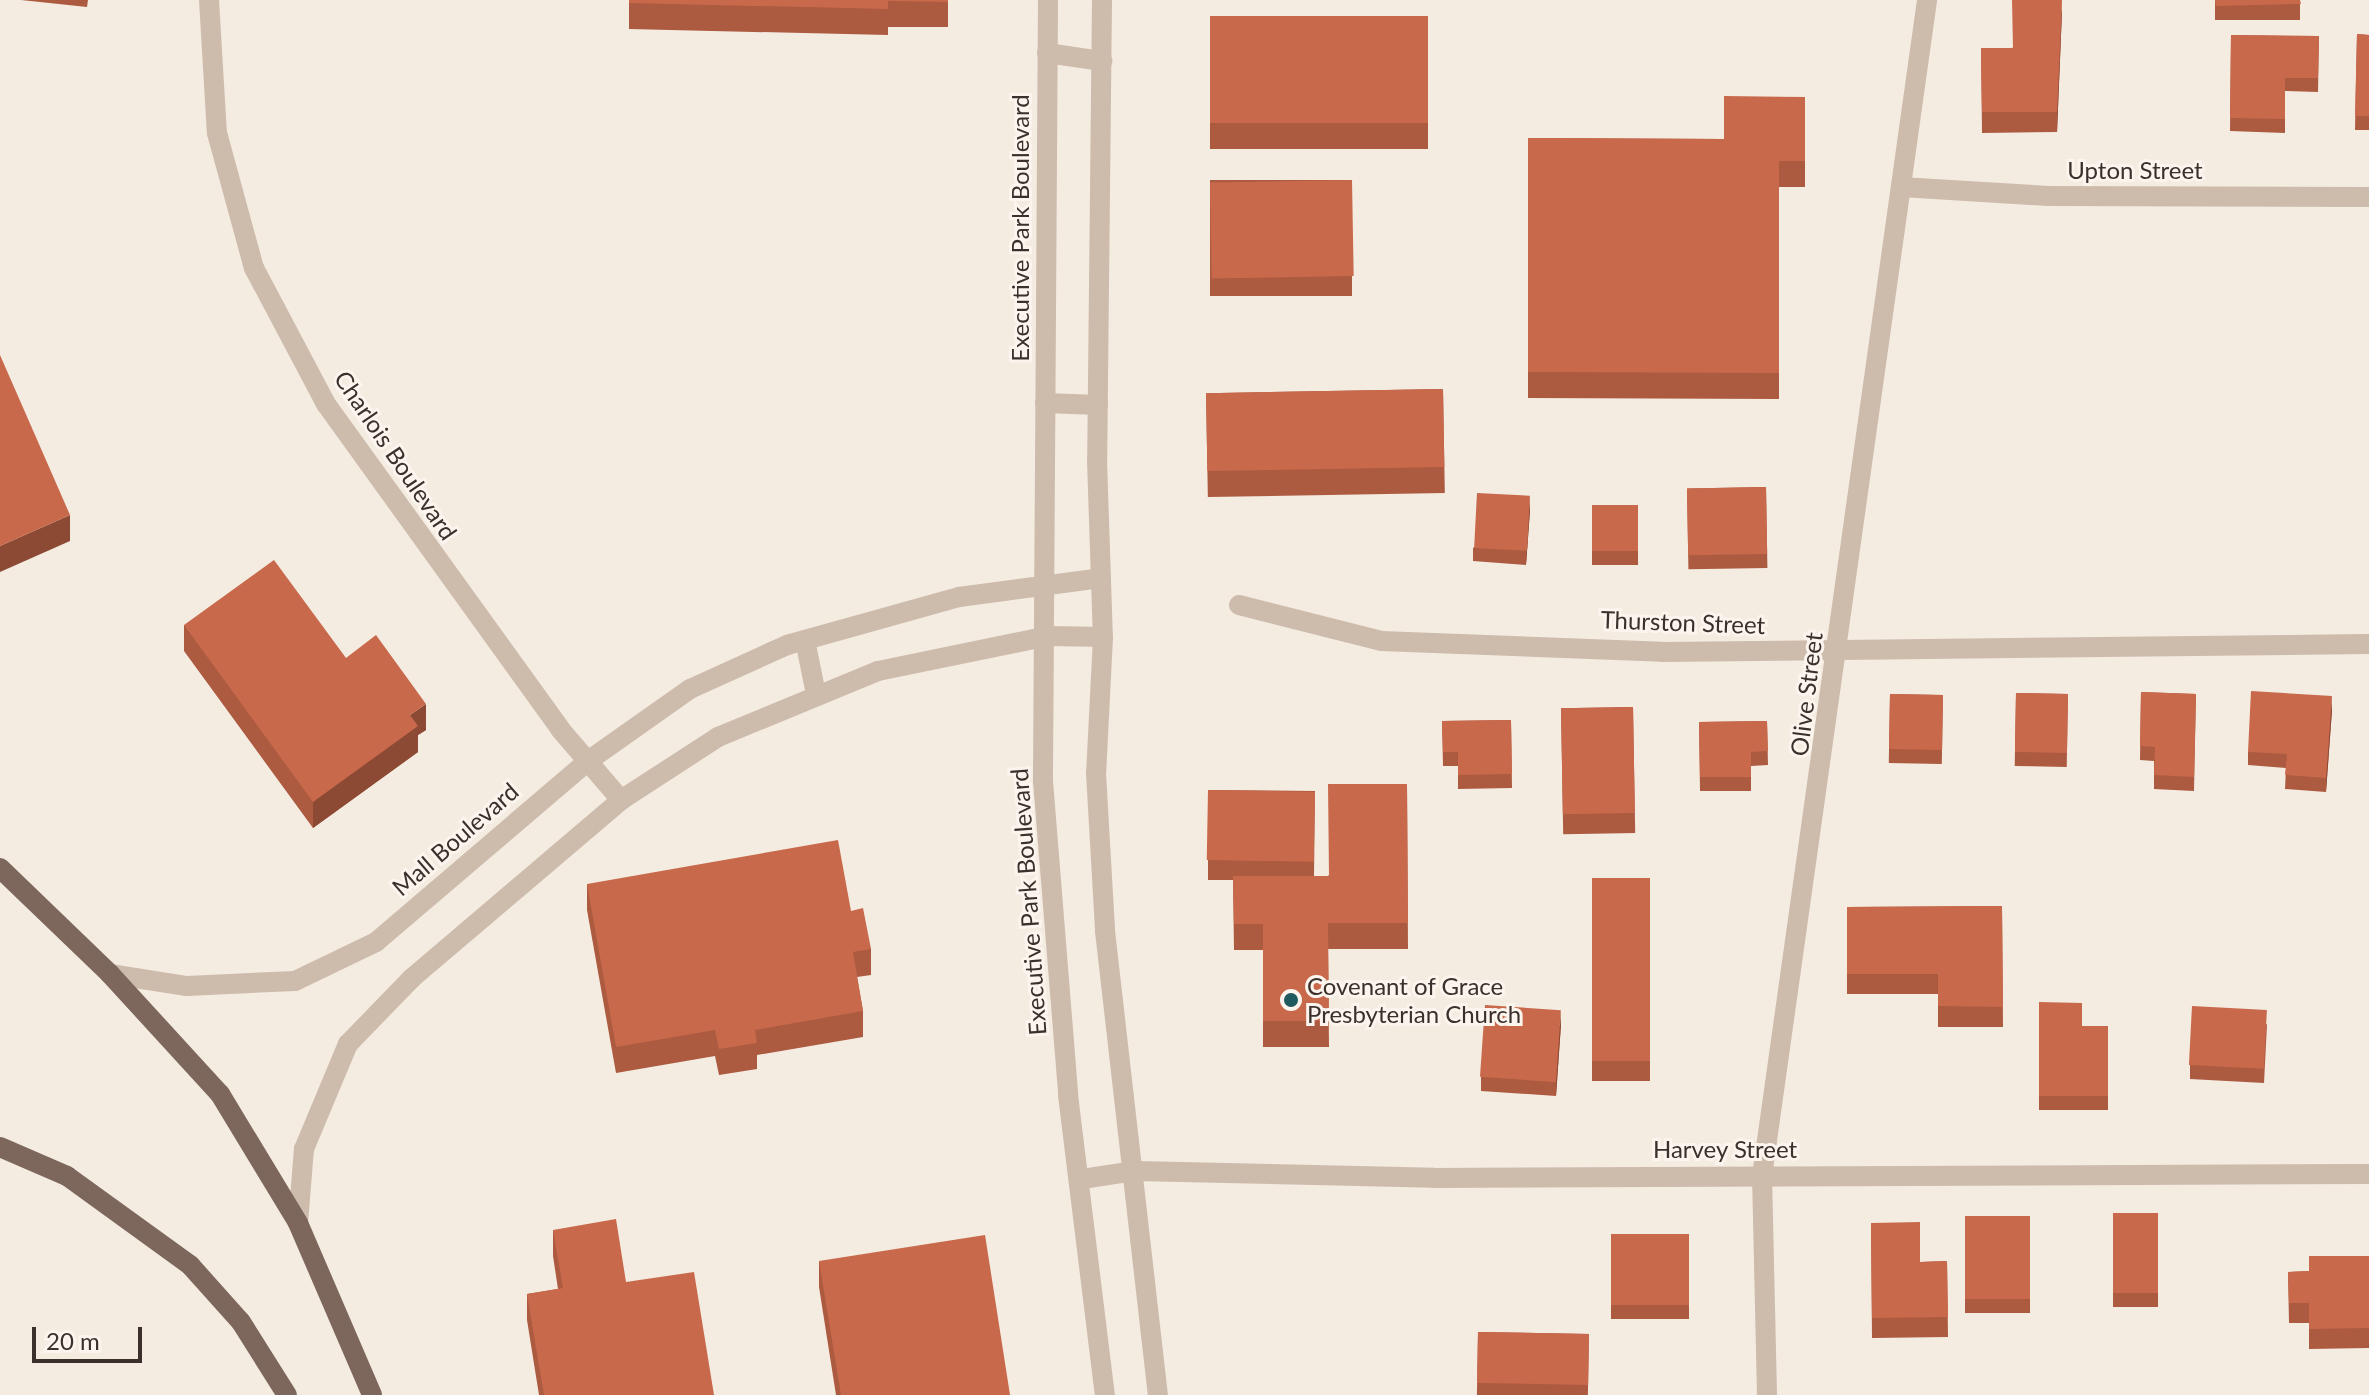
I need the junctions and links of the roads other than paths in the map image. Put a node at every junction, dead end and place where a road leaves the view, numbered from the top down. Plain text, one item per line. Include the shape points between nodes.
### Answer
1 (209, 0) edge
2 (1048, 0) edge
3 (1102, 0) edge
4 (1927, 0) edge
5 (1047, 53) junction
6 (1102, 61) junction
7 (1901, 187) junction
8 (2369, 197) edge
9 (1045, 403) junction
10 (1098, 405) junction
11 (1101, 578) junction
12 (1048, 583) junction
13 (1239, 605) dead end
14 (1049, 636) junction
15 (1103, 637) junction
16 (805, 640) junction
17 (2369, 644) edge
18 (1837, 652) junction
19 (816, 694) junction
20 (588, 761) junction
21 (621, 800) junction
22 (0, 868) edge
23 (110, 974) junction
24 (0, 1147) edge
25 (1135, 1171) junction
26 (2369, 1174) edge
27 (1762, 1176) junction
28 (1082, 1179) junction
29 (298, 1223) junction
30 (287, 1395) edge
31 (372, 1395) edge
32 (1105, 1395) edge
33 (1158, 1395) edge
34 (1767, 1395) edge

1 - 20 street, Charlois Boulevard via 217,133 254,268 326,404
2 - 5 street, Executive Park Boulevard
3 - 6 street
4 - 7 street, Olive Street
5 - 6 street
5 - 9 street, Executive Park Boulevard
6 - 10 street
7 - 8 street, Upton Street via 2049,196
7 - 18 street, Olive Street
9 - 10 street
9 - 12 street, Executive Park Boulevard
10 - 11 street
11 - 12 street, Mall Boulevard
11 - 15 street
12 - 14 street, Executive Park Boulevard
12 - 16 street, Mall Boulevard via 959,597
13 - 18 street, Thurston Street via 1381,641
14 - 15 street
14 - 19 street via 878,671
14 - 28 street, Executive Park Boulevard via 1043,781
15 - 25 street via 1099,820
16 - 19 street
16 - 20 street, Mall Boulevard via 690,689
17 - 18 street, Thurston Street
18 - 27 street, Olive Street
19 - 21 street via 718,737
20 - 21 street, Charlois Boulevard
20 - 23 street, Mall Boulevard via 376,942 295,981 187,986
21 - 29 street via 412,978 348,1044 304,1149
22 - 23 main road
23 - 29 main road via 220,1094
24 - 30 main road via 67,1176 190,1265 241,1322
25 - 27 street, Harvey Street
25 - 28 street, Harvey Street
25 - 33 street
26 - 27 street, Harvey Street
27 - 34 street, Olive Street
28 - 32 street, Executive Park Boulevard
29 - 31 main road

